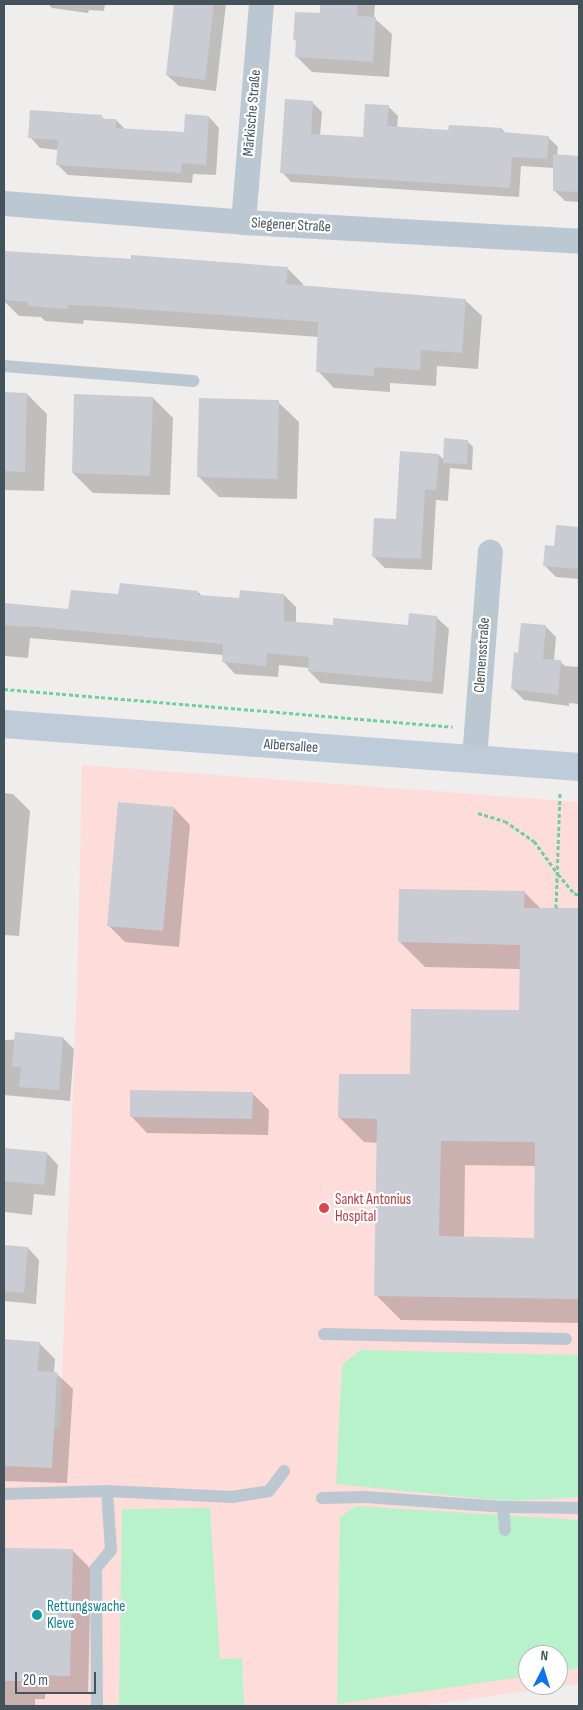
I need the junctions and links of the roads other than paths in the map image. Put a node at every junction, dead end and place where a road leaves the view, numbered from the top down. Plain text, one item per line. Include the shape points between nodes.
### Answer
1 (261, 4) edge
2 (4, 203) edge
3 (242, 222) junction
4 (579, 241) edge
5 (4, 366) edge
6 (193, 381) dead end
7 (490, 552) dead end
8 (4, 724) edge
9 (474, 758) junction
10 (579, 766) edge
11 (324, 1334) dead end
12 (566, 1339) dead end
13 (284, 1471) dead end
14 (107, 1491) junction
15 (4, 1494) edge
16 (322, 1498) dead end
17 (503, 1507) junction
18 (579, 1508) edge
19 (506, 1530) dead end
20 (97, 1706) edge

1 - 3 street, Märkische Straße
2 - 3 street, Siegener Straße
3 - 4 street, Siegener Straße
5 - 6 lane
7 - 9 street, Clemensstraße
8 - 9 street, Albersallee
9 - 10 street, Albersallee
11 - 12 lane
13 - 14 lane via 269,1491 232,1497
14 - 15 lane
14 - 20 lane via 111,1550 96,1568
16 - 17 lane
17 - 18 lane
17 - 19 lane

